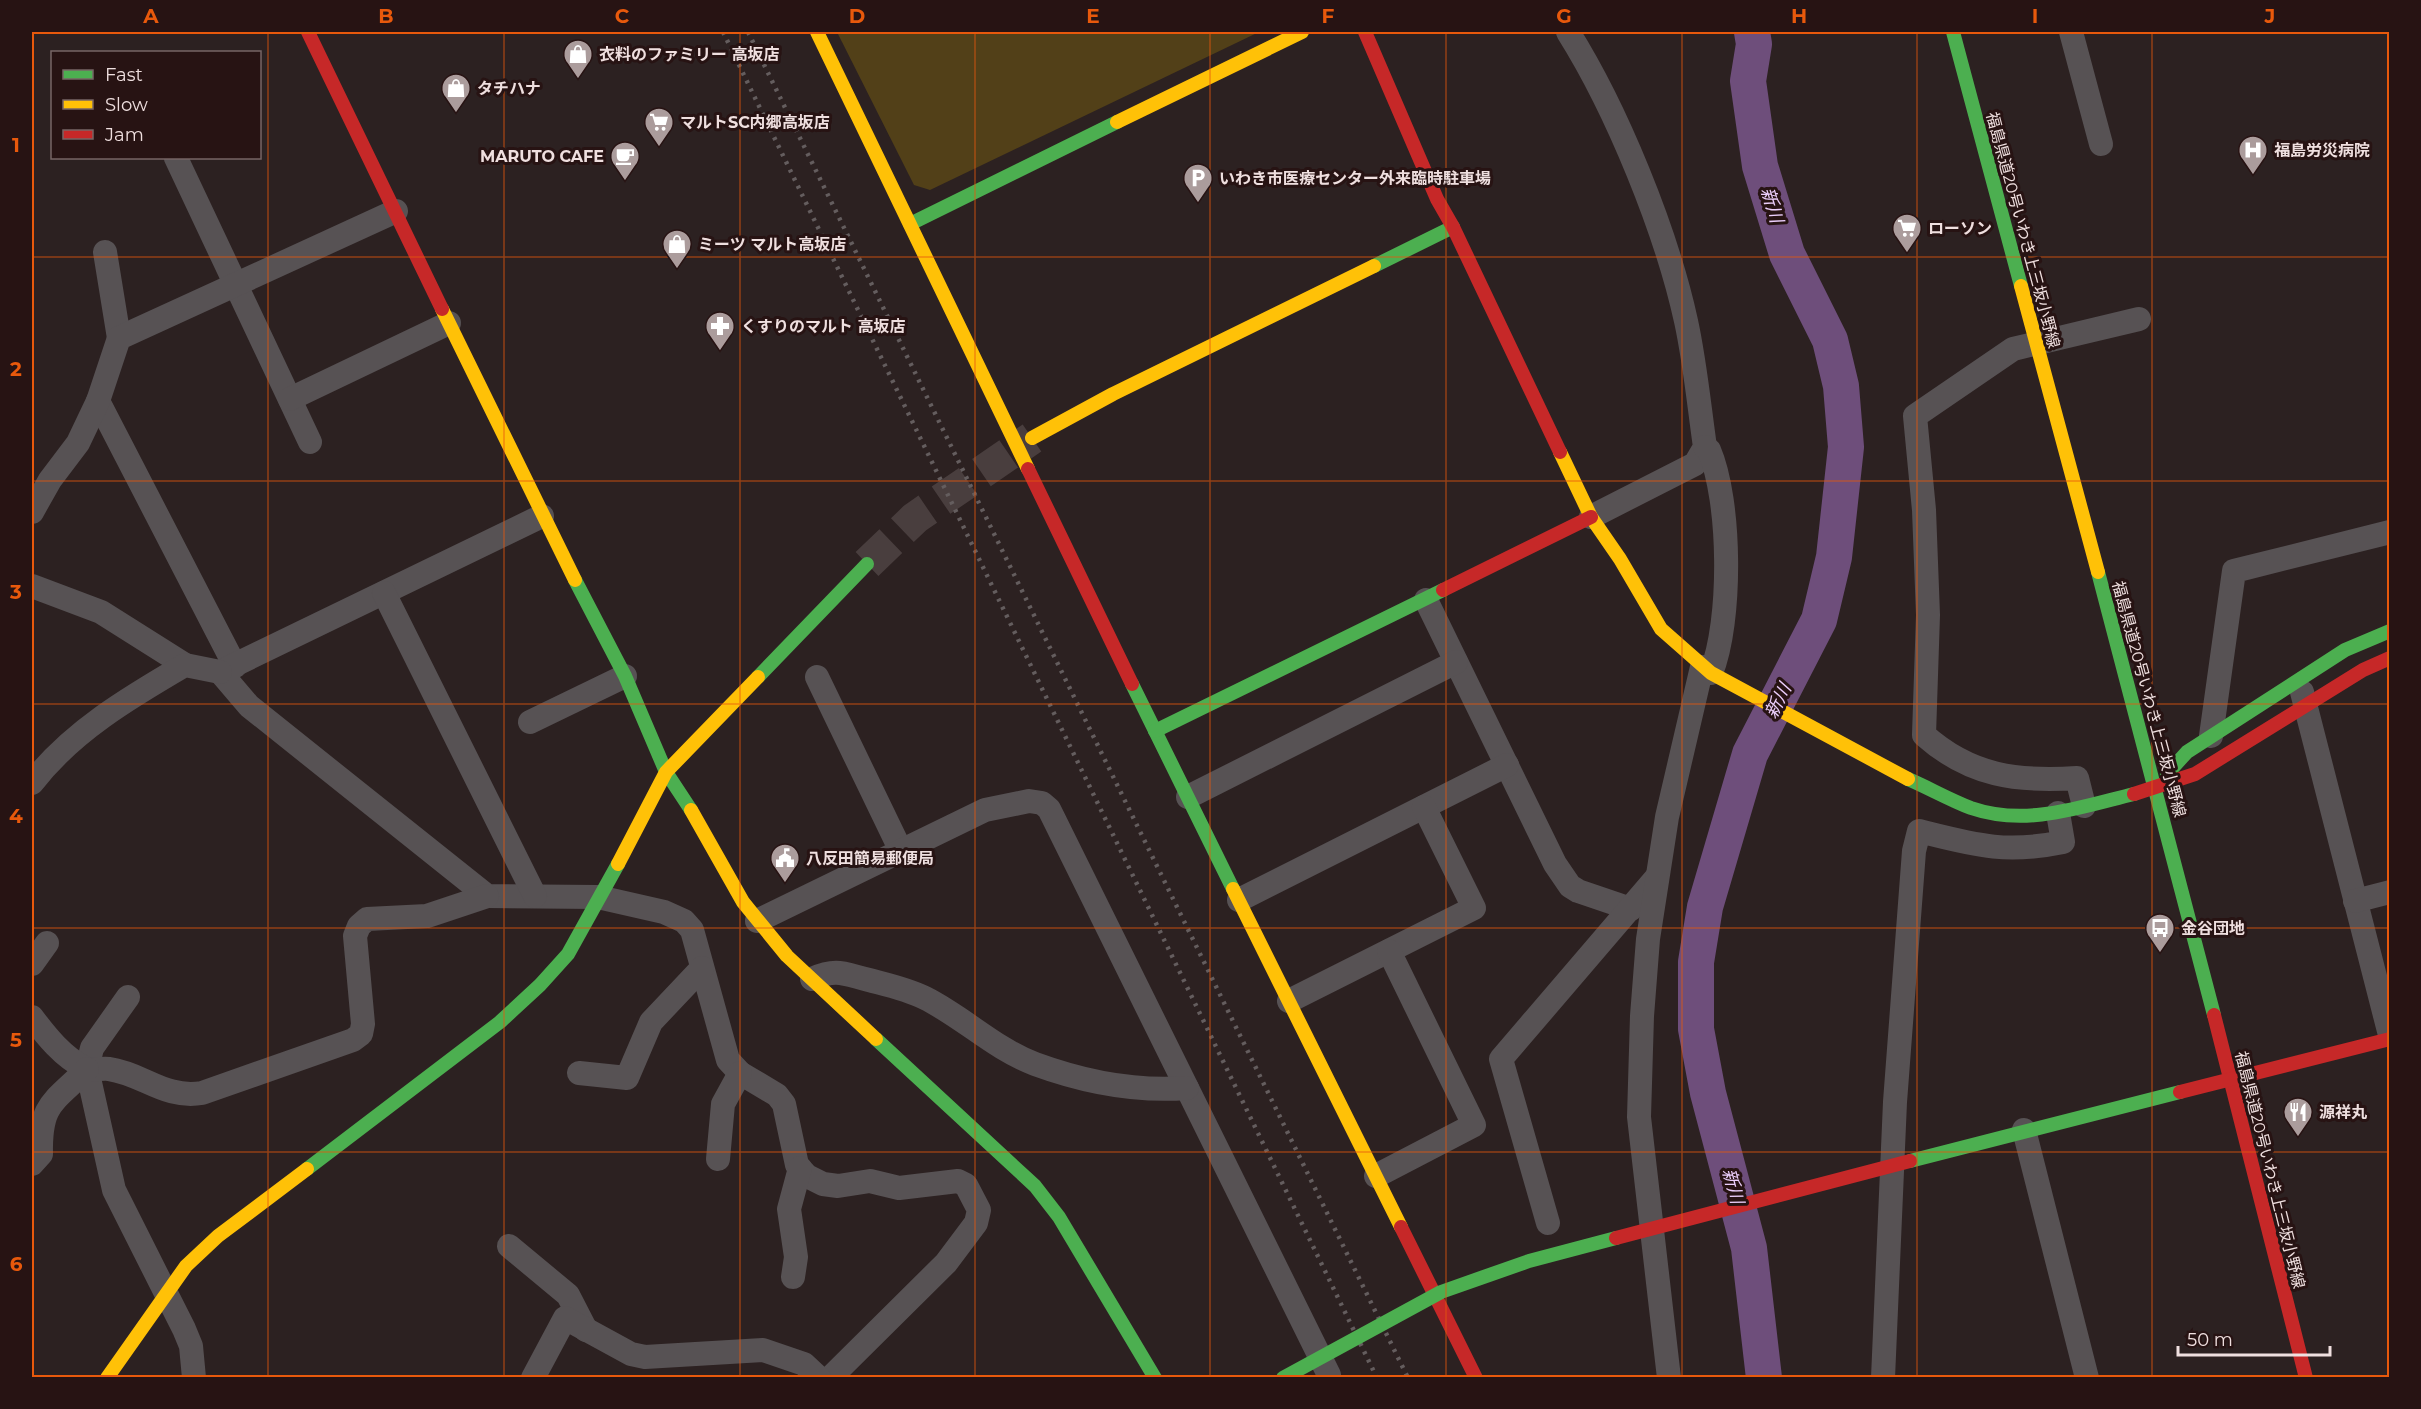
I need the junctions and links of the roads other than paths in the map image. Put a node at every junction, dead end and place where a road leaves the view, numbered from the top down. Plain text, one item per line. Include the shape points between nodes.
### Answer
1 (308, 32) edge
2 (817, 32) edge
3 (1302, 32) edge
4 (1365, 32) edge
5 (1568, 32) edge
6 (1953, 32) edge
7 (2071, 32) edge
8 (2100, 144) dead end
9 (176, 159) edge
10 (396, 211) junction
11 (910, 224) junction
12 (1453, 227) junction
13 (105, 252) dead end
14 (235, 285) junction
15 (2139, 319) dead end
16 (449, 323) junction
17 (120, 338) junction
18 (2036, 343) junction
19 (290, 399) junction
20 (98, 401) junction
21 (1032, 438) tunnel mouth
22 (310, 442) dead end
23 (1705, 447) junction
24 (32, 512) edge
25 (542, 516) junction
26 (1591, 517) junction
27 (2390, 532) edge
28 (867, 564) tunnel mouth
29 (32, 575) edge
30 (32, 586) edge
31 (384, 593) junction
32 (1426, 600) junction
33 (2390, 631) edge
34 (2390, 658) edge
35 (1456, 662) junction
36 (185, 665) junction
37 (227, 669) junction
38 (1712, 673) junction
39 (625, 676) junction
40 (818, 677) dead end
41 (2299, 680) junction
42 (2306, 705) junction
43 (530, 722) dead end
44 (1155, 731) junction
45 (2211, 736) junction
46 (1507, 765) junction
47 (666, 772) junction
48 (32, 783) edge
49 (2156, 787) junction
50 (1188, 797) junction
51 (1424, 807) junction
52 (2084, 807) junction
53 (2058, 813) junction
54 (901, 851) junction
55 (1658, 876) junction
56 (2390, 892) edge
57 (487, 896) junction
58 (535, 896) junction
59 (598, 897) junction
60 (1239, 900) junction
61 (2355, 901) junction
62 (1631, 909) junction
63 (758, 921) junction
64 (47, 943) dead end
65 (1389, 951) junction
66 (32, 964) edge
67 (702, 968) junction
68 (812, 979) junction
69 (128, 997) dead end
70 (1290, 1001) junction
71 (32, 1017) edge
72 (2390, 1037) edge
73 (87, 1069) junction
74 (579, 1072) dead end
75 (740, 1073) junction
76 (2229, 1078) junction
77 (1187, 1088) junction
78 (2024, 1130) junction
79 (718, 1159) dead end
80 (32, 1164) edge
81 (800, 1168) junction
82 (1376, 1176) junction
83 (1548, 1223) dead end
84 (509, 1246) dead end
85 (793, 1277) dead end
86 (165, 1296) junction
87 (586, 1330) junction
88 (107, 1377) edge
89 (194, 1377) edge
90 (533, 1377) edge
91 (819, 1377) edge
92 (830, 1377) edge
93 (1155, 1377) edge
94 (1283, 1377) edge
95 (1326, 1377) edge
96 (1476, 1377) edge
97 (1669, 1377) edge
98 (1883, 1377) edge
99 (2087, 1377) edge
100 (2306, 1377) edge

1 - 10 street
2 - 11 street
3 - 11 street
4 - 12 street via 1437,199
5 - 23 street via 1619,130 1659,231 1686,321
6 - 18 street, 福島県道20号いわき上三坂小野線
7 - 8 street
9 - 14 street
10 - 14 street
10 - 16 street
11 - 44 street
12 - 21 street via 1113,394
12 - 26 street
13 - 17 street
14 - 17 street
14 - 19 street
15 - 18 street
16 - 19 street
16 - 25 street
17 - 20 street
18 - 49 street, 福島県道20号いわき上三坂小野線
18 - 52 street via 2013,349 1915,416 1928,615 1924,735 1942,752 1994,774 2039,781 2077,778
19 - 22 street
20 - 24 street via 78,443
20 - 37 street
23 - 26 street via 1695,464
23 - 38 street via 1720,479 1725,544 1720,640
25 - 31 street
25 - 39 street
26 - 32 street
26 - 38 street via 1661,629
27 - 45 street via 2234,571
28 - 47 street
29 - 30 street
30 - 36 street via 101,612
31 - 37 street
31 - 58 street
32 - 35 street
32 - 44 street
33 - 41 street via 2346,650
34 - 42 street via 2363,669
35 - 46 street
35 - 50 street
36 - 37 street
36 - 48 street via 120,704 71,742
37 - 57 street via 249,706
38 - 53 street via 1906,778 1972,808 2015,817
38 - 55 street via 1667,817
39 - 43 street
39 - 47 street
40 - 54 street
41 - 42 street
41 - 45 street
42 - 49 street via 2195,774
42 - 61 street
44 - 50 street
45 - 49 street via 2187,752
46 - 51 street
46 - 62 street via 1555,864 1570,886
47 - 59 street
47 - 63 street
49 - 52 street
49 - 76 street, 福島県道20号いわき上三坂小野線
50 - 60 street
51 - 60 street
51 - 65 street via 1474,909
52 - 53 street
53 - 98 street via 2063,842 2034,848 2009,850 1919,831 1914,851 1895,1102
54 - 63 street
54 - 77 street via 985,810 1029,801 1049,808
55 - 62 street
55 - 97 street via 1642,1016 1640,1117
56 - 61 street
57 - 58 street
57 - 73 street via 427,916 367,919 359,926 355,936 363,1024 361,1034 353,1040 186,1096 108,1069
58 - 59 street
59 - 67 street via 664,912 684,921 692,930
59 - 86 street via 568,954 500,1022 218,1236 186,1266
60 - 70 street
61 - 72 street
62 - 83 street via 1501,1059
63 - 68 street
64 - 66 street
65 - 70 street
65 - 82 street via 1474,1125
67 - 74 street via 651,1022 627,1078
67 - 75 street via 728,1060
68 - 77 street via 831,971 906,990 927,999 1013,1054 1092,1081 1152,1090
68 - 93 street via 1035,1186 1059,1217
69 - 73 street via 92,1048
70 - 82 street
71 - 73 street via 52,1043
72 - 76 street
73 - 80 street via 44,1112 41,1154
73 - 86 street via 108,1173
75 - 79 street via 723,1104
75 - 81 street via 777,1095 784,1104 789,1139
76 - 78 street
76 - 100 street, 福島県道20号いわき上三坂小野線
77 - 95 street via 1329,1375
78 - 94 street, bridge via 1529,1261 1441,1292
78 - 99 street
81 - 85 street via 789,1209 796,1257
81 - 92 street via 807,1176 838,1186 870,1181 899,1188 958,1181 966,1185 979,1210 976,1223 946,1263
82 - 96 street
84 - 87 street via 568,1295
86 - 88 street
86 - 89 street via 191,1346
87 - 90 street via 565,1318
87 - 91 street via 645,1358 764,1350 804,1364

